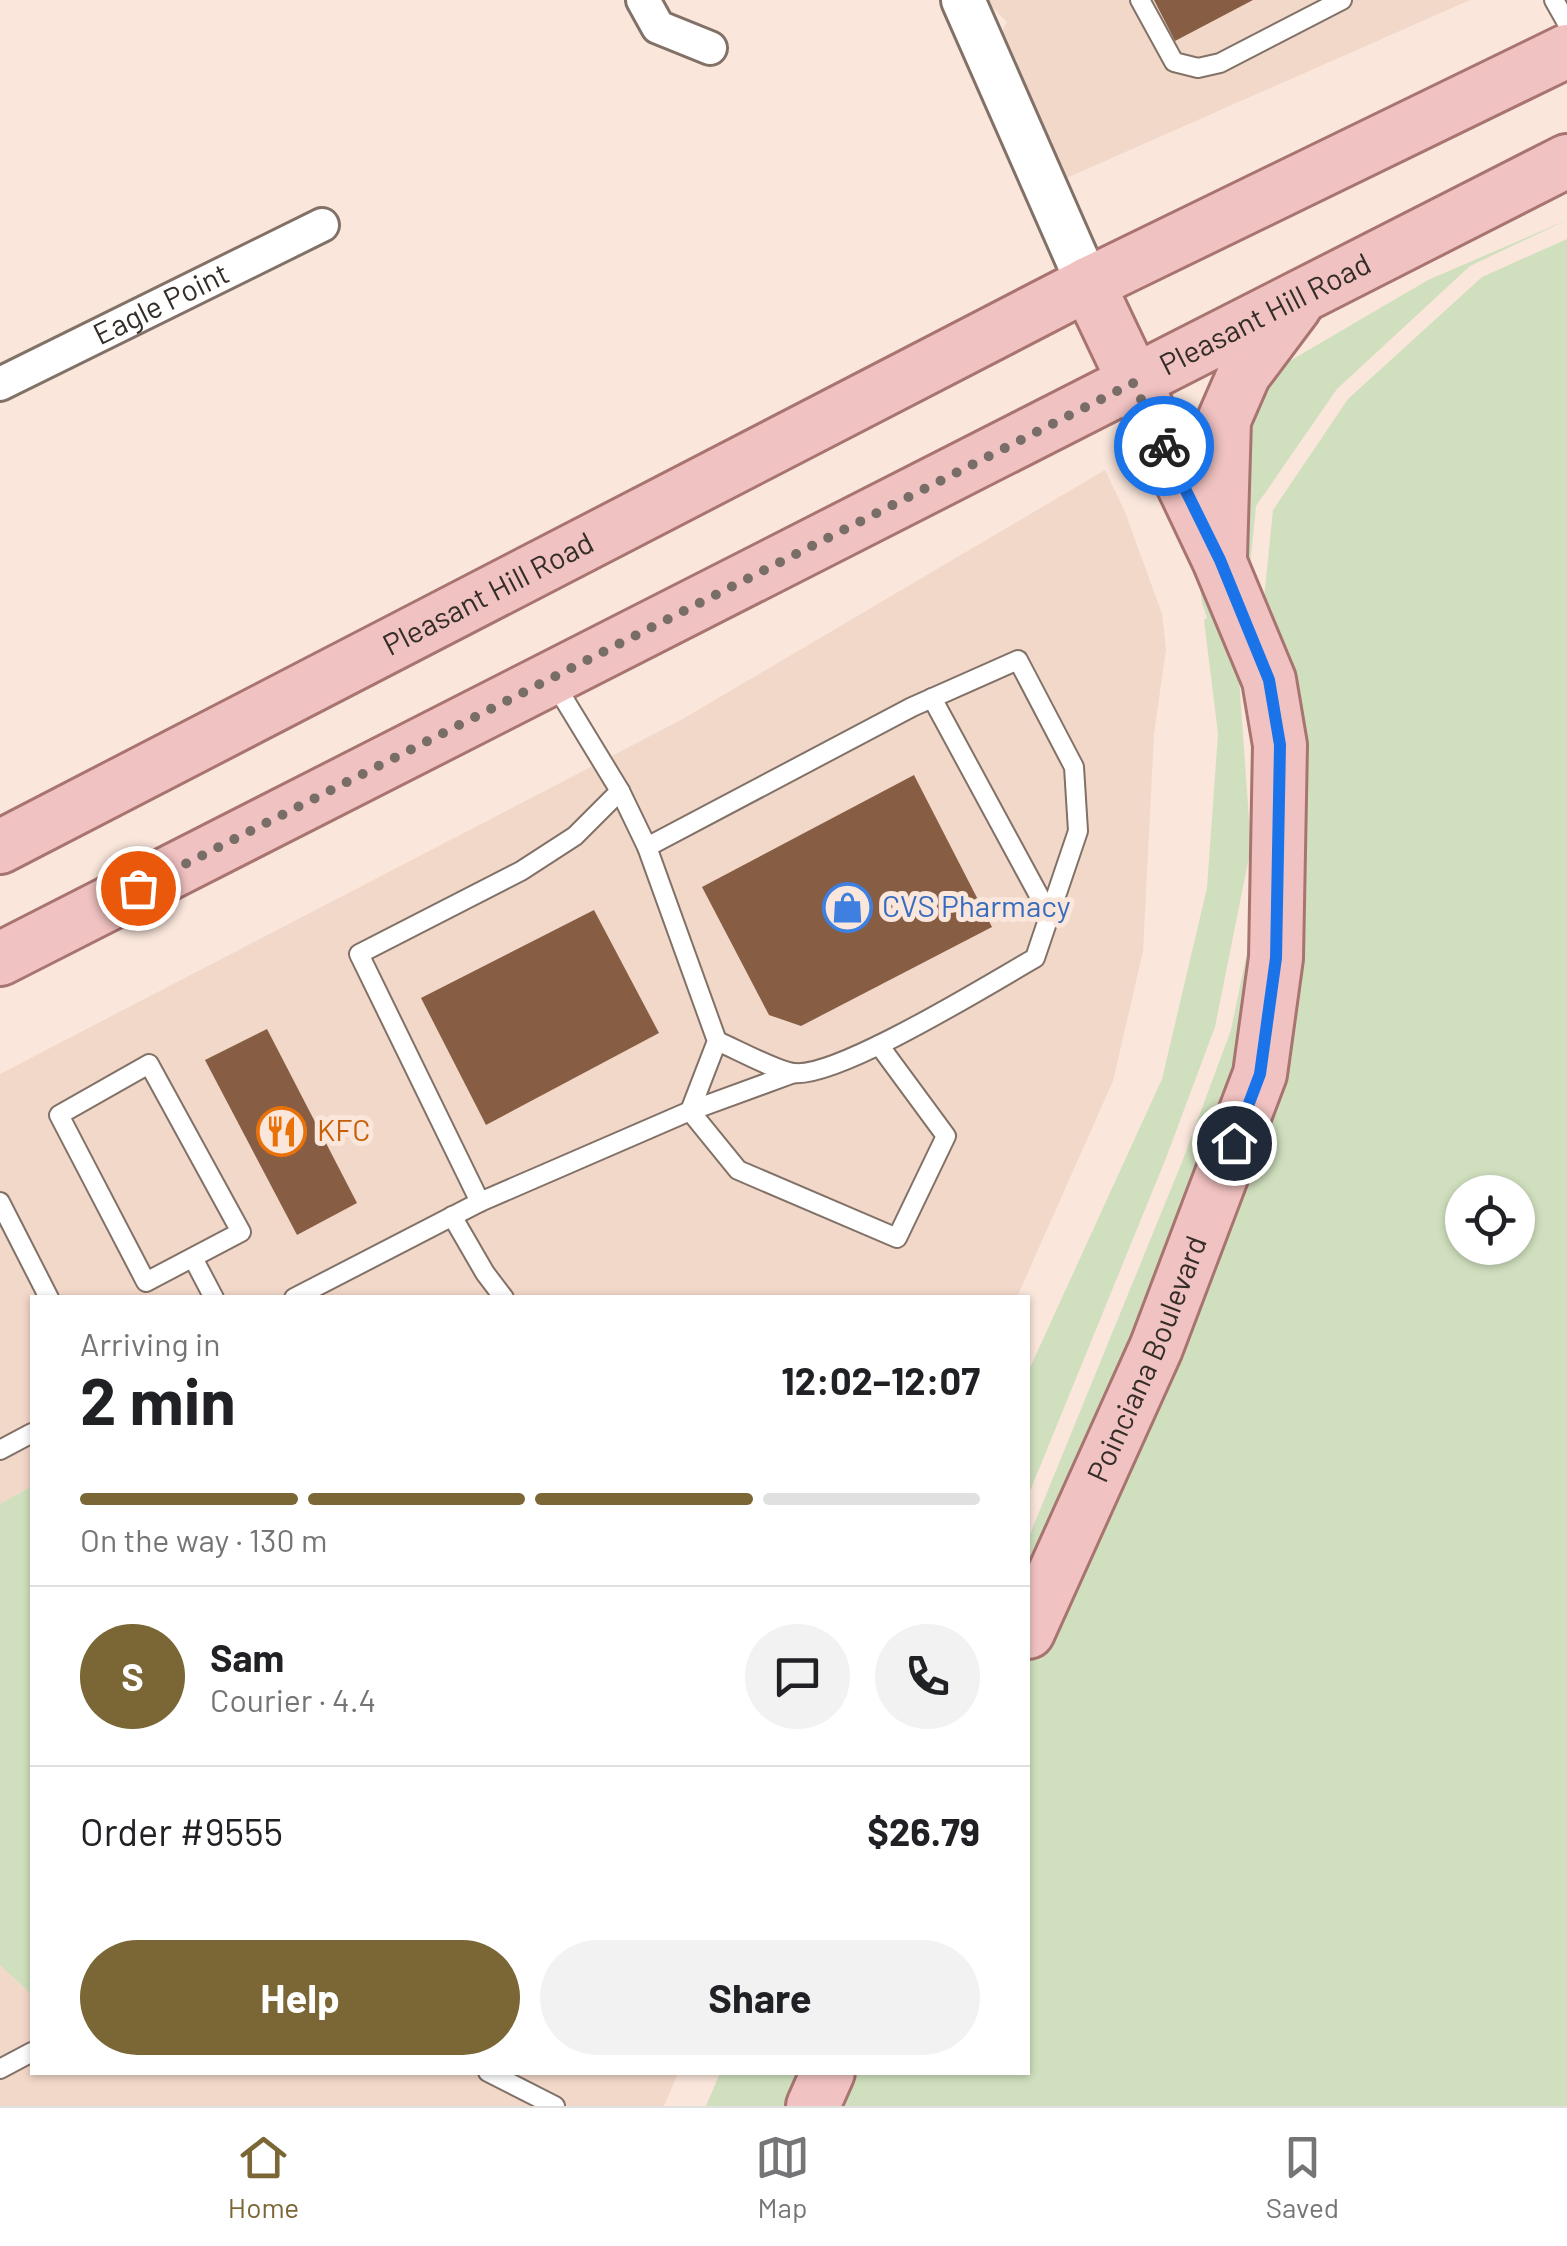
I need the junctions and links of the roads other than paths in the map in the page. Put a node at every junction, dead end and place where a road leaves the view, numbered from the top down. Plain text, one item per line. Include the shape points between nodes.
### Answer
1 (643, 0) edge
2 (962, 0) edge
3 (1140, 0) edge
4 (1342, 0) edge
5 (1554, 0) edge
6 (1567, 23) edge
7 (710, 48) dead end
8 (1567, 50) edge
9 (1567, 161) edge
10 (322, 225) dead end
11 (1088, 284) junction
12 (1305, 292) junction
13 (1133, 383) junction
14 (0, 384) edge
15 (1220, 560) junction
16 (550, 676) junction
17 (932, 698) junction
18 (620, 790) junction
19 (0, 847) edge
20 (647, 847) junction
21 (1050, 916) junction
22 (0, 959) edge
23 (717, 1041) junction
24 (878, 1045) junction
25 (794, 1074) junction
26 (690, 1111) junction
27 (0, 1202) edge
28 (480, 1202) junction
29 (452, 1216) junction
30 (193, 1258) junction
31 (47, 1295) edge
32 (212, 1295) edge
33 (300, 1295) edge
34 (502, 1295) edge
35 (30, 1434) edge
36 (0, 1450) edge
37 (1030, 1628) edge
38 (30, 2053) edge
39 (0, 2068) edge
40 (494, 2075) edge
41 (827, 2075) edge
42 (555, 2106) edge
43 (813, 2106) edge

1 - 7 street via 658,27
2 - 11 street
3 - 4 lane via 1174,62 1198,68
5 - 6 lane
8 - 11 main road, Pleasant Hill Road
9 - 12 main road, Pleasant Hill Road
10 - 14 street, Eagle Point
11 - 13 main road, Poinciana Boulevard
11 - 19 main road, Pleasant Hill Road
12 - 13 main road, Pleasant Hill Road
12 - 15 main road via 1244,374 1224,420
13 - 15 main road, Poinciana Boulevard
13 - 16 main road, Pleasant Hill Road
15 - 37 main road, Poinciana Boulevard via 1269,680 1280,745 1276,958 1260,1074 1156,1348
16 - 18 lane
16 - 22 main road, Pleasant Hill Road
17 - 20 lane
17 - 21 lane
17 - 21 lane via 1018,660 1074,767 1078,830
18 - 20 lane
18 - 28 lane via 575,836 521,871 359,954
20 - 23 lane
21 - 24 lane via 1035,958
23 - 25 lane
23 - 26 lane
24 - 25 lane
24 - 26 lane via 946,1136 898,1238 738,1170
25 - 26 lane
26 - 28 lane
27 - 31 lane
28 - 29 lane
29 - 33 lane
29 - 34 lane
30 - 30 lane via 146,1282 60,1115 148,1064 241,1232
30 - 32 lane
35 - 36 lane
38 - 39 lane
40 - 42 lane
41 - 43 main road

